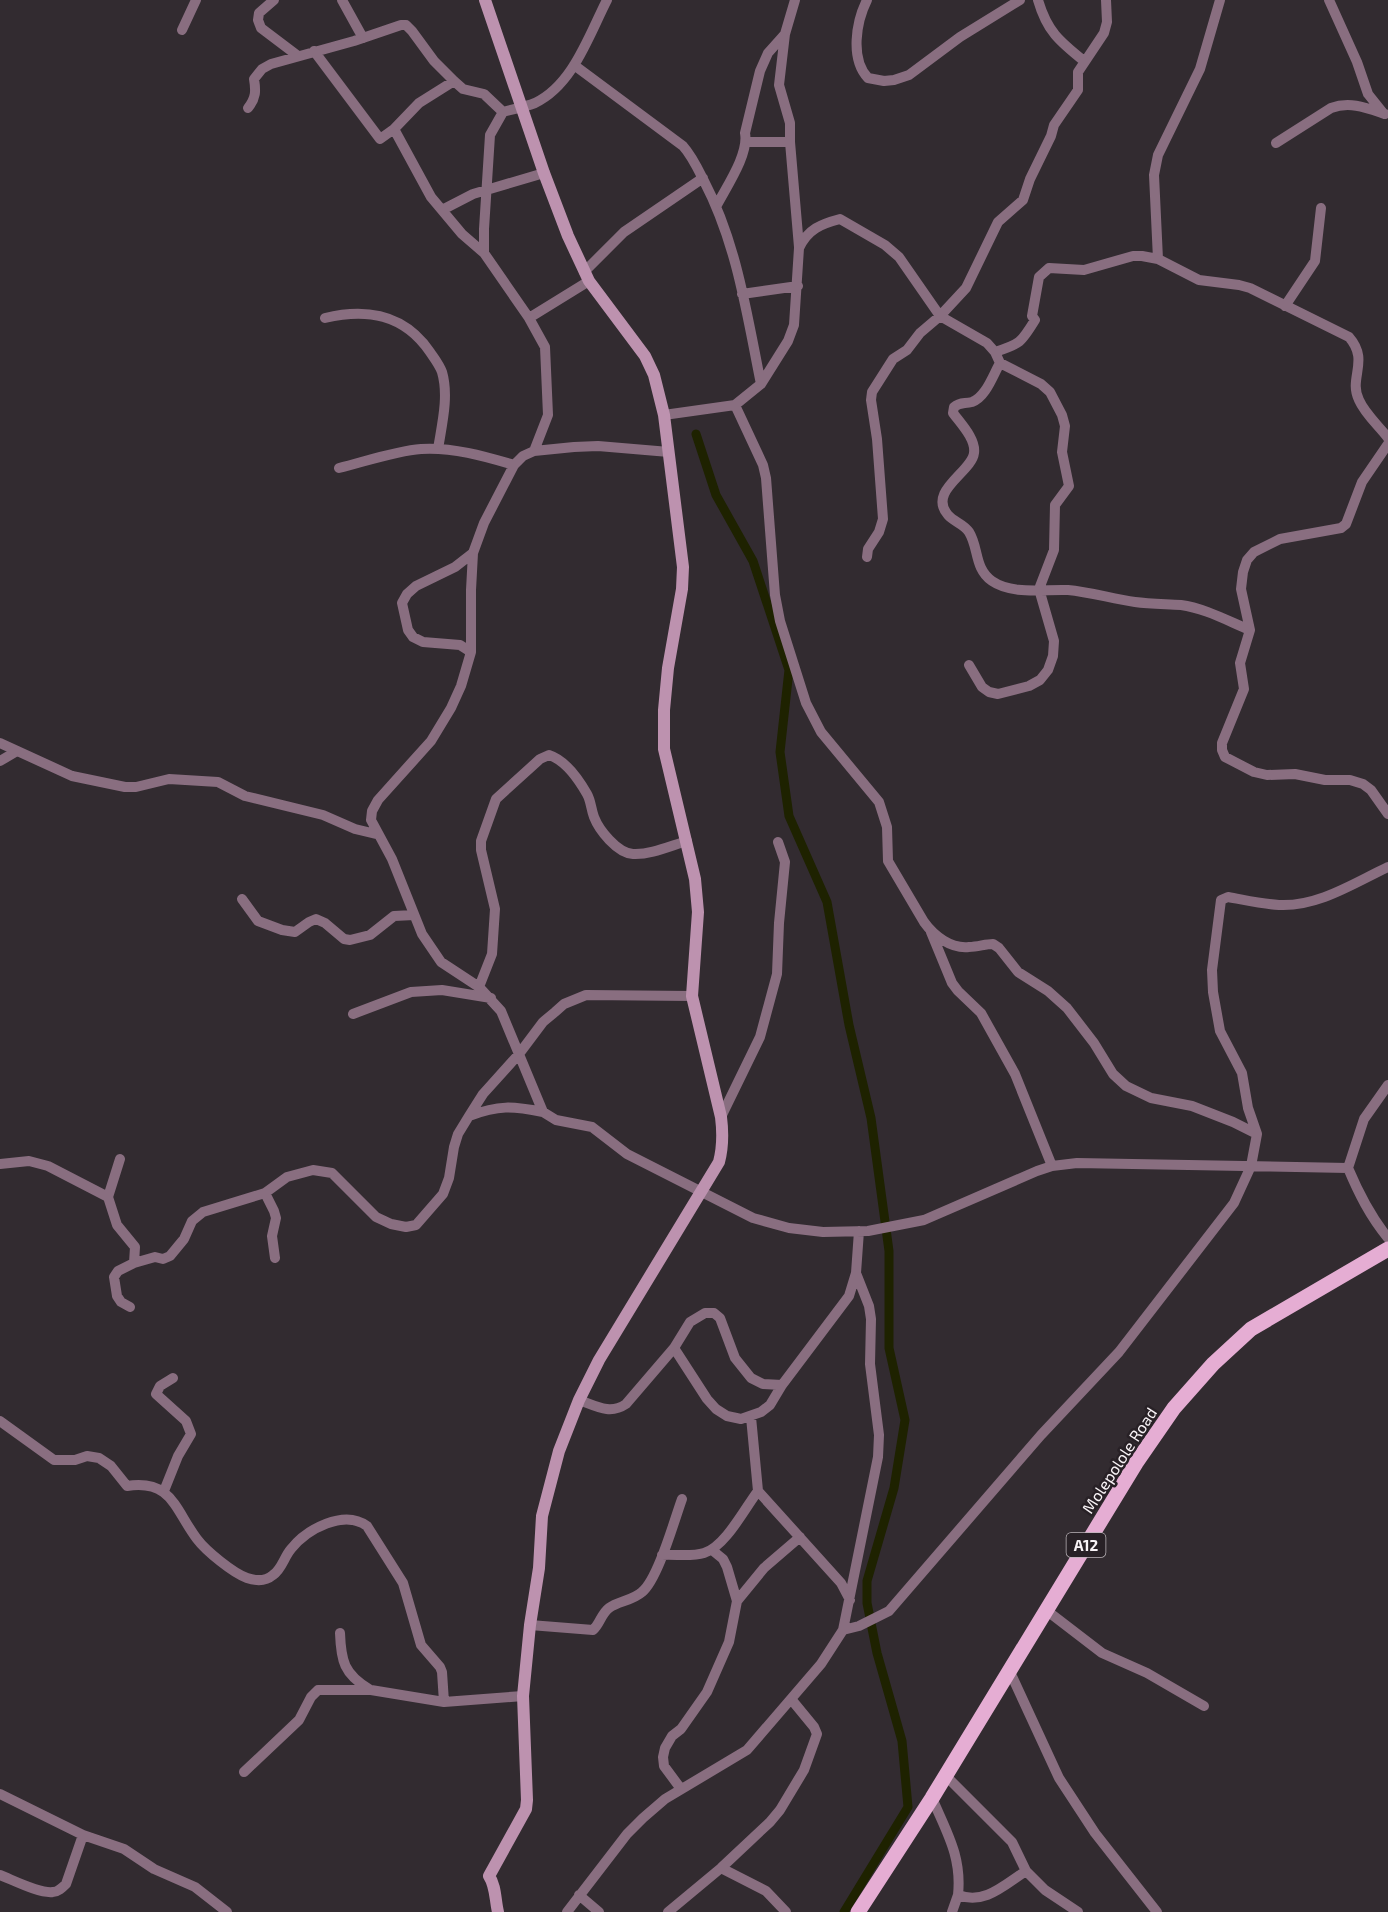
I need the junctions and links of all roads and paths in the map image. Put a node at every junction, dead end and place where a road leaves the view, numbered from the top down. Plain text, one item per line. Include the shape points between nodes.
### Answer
1 (196, 0) edge
2 (274, 0) edge
3 (342, 0) edge
4 (485, 0) edge
5 (607, 0) edge
6 (795, 0) edge
7 (867, 0) edge
8 (1020, 0) edge
9 (1038, 0) edge
10 (1106, 0) edge
11 (1220, 0) edge
12 (1329, 0) edge
13 (182, 30) dead end
14 (785, 34) junction
15 (363, 38) junction
16 (314, 51) junction
17 (298, 56) junction
18 (1084, 61) junction
19 (574, 65) junction
20 (454, 81) junction
21 (522, 107) junction
22 (248, 108) dead end
23 (503, 112) junction
24 (1386, 115) edge
25 (394, 129) junction
26 (746, 142) junction
27 (790, 142) junction
28 (1276, 143) dead end
29 (544, 173) junction
30 (703, 178) junction
31 (488, 189) junction
32 (717, 205) junction
33 (1321, 208) dead end
34 (442, 210) junction
35 (799, 248) junction
36 (484, 253) junction
37 (1158, 259) junction
38 (587, 277) junction
39 (798, 286) junction
40 (742, 294) junction
41 (1286, 306) junction
42 (940, 316) junction
43 (325, 318) dead end
44 (529, 318) junction
45 (995, 352) junction
46 (1000, 363) junction
47 (761, 384) junction
48 (735, 405) junction
49 (664, 415) junction
50 (1388, 438) edge
51 (1388, 444) edge
52 (438, 449) junction
53 (534, 451) junction
54 (669, 452) junction
55 (514, 465) junction
56 (339, 468) dead end
57 (473, 552) junction
58 (867, 557) dead end
59 (1039, 589) junction
60 (1250, 630) junction
61 (471, 652) junction
62 (969, 665) dead end
63 (0, 743) edge
64 (17, 751) junction
65 (0, 760) edge
66 (1388, 814) edge
67 (376, 834) junction
68 (687, 841) junction
69 (778, 842) dead end
70 (1388, 867) edge
71 (242, 899) dead end
72 (414, 915) junction
73 (931, 932) junction
74 (479, 987) junction
75 (692, 996) junction
76 (491, 998) junction
77 (353, 1014) dead end
78 (519, 1054) junction
79 (1388, 1085) edge
80 (543, 1112) junction
81 (469, 1116) junction
82 (721, 1117) junction
83 (1257, 1134) junction
84 (120, 1159) dead end
85 (0, 1164) edge
86 (1052, 1166) junction
87 (1251, 1166) junction
88 (1348, 1168) junction
89 (265, 1193) junction
90 (701, 1193) junction
91 (108, 1197) junction
92 (864, 1231) junction
93 (1388, 1238) edge
94 (1388, 1249) edge
95 (275, 1258) dead end
96 (134, 1263) junction
97 (856, 1273) junction
98 (130, 1306) dead end
99 (674, 1348) junction
100 (173, 1378) dead end
101 (782, 1385) junction
102 (579, 1400) junction
103 (751, 1417) junction
104 (0, 1421) edge
105 (164, 1491) junction
106 (758, 1491) junction
107 (682, 1499) dead end
108 (800, 1537) junction
109 (712, 1550) junction
110 (662, 1555) junction
111 (850, 1600) junction
112 (736, 1601) junction
113 (1046, 1611) junction
114 (530, 1625) junction
115 (843, 1629) junction
116 (340, 1633) dead end
117 (1010, 1672) junction
118 (371, 1690) junction
119 (523, 1696) junction
120 (790, 1699) junction
121 (444, 1702) junction
122 (1204, 1706) dead end
123 (243, 1772) dead end
124 (946, 1776) junction
125 (681, 1789) junction
126 (0, 1794) edge
127 (932, 1798) junction
128 (83, 1835) junction
129 (721, 1868) junction
130 (1026, 1871) junction
131 (0, 1875) edge
132 (579, 1895) junction
133 (958, 1895) junction
134 (227, 1912) edge
135 (498, 1912) edge
136 (567, 1912) edge
137 (600, 1912) edge
138 (668, 1912) edge
139 (786, 1912) edge
140 (858, 1912) edge
141 (952, 1912) edge
142 (1078, 1912) edge
143 (1156, 1912) edge

1 - 13 street
2 - 17 street via 259,13 259,24
3 - 15 street
4 - 21 street
5 - 19 street
6 - 14 street
7 - 8 street via 859,25 859,63 868,78 884,81 909,75
9 - 18 street via 1053,34
10 - 18 street via 1104,33
11 - 37 street via 1200,69 1158,155 1154,175
12 - 24 street via 1368,94
14 - 26 street via 768,52 760,71
14 - 27 street via 779,78 790,123
15 - 16 street
15 - 20 street via 406,25
16 - 17 street
16 - 25 street via 380,139
17 - 22 street via 256,73 254,101
18 - 42 street via 1078,72 1078,90 1054,125 1023,200 998,222 966,288
19 - 21 street via 545,97
19 - 30 street via 683,146
20 - 23 street via 463,89 483,94
20 - 25 street via 419,103
21 - 23 street
21 - 29 street
23 - 31 street via 490,135
24 - 28 street via 1340,104
25 - 34 street
26 - 27 street
26 - 32 street
27 - 35 street
29 - 31 street
29 - 38 street
30 - 32 street
30 - 38 street via 624,232
31 - 34 street
31 - 36 street
32 - 40 street
33 - 41 street via 1316,257
34 - 36 street
35 - 39 street
35 - 42 street via 813,229 840,219 899,257
36 - 44 street
37 - 41 street via 1198,280 1239,285
37 - 45 street via 1133,256 1084,270 1049,268 1039,277 1032,316 1035,320 1022,341
38 - 44 street
38 - 49 street via 645,356
39 - 40 street
39 - 47 street via 794,325 788,341
40 - 47 street
41 - 50 street via 1349,337 1355,344 1359,351 1356,393
42 - 45 street via 987,342
42 - 58 street via 893,359 872,392 883,519
43 - 52 street via 346,313 385,318 407,327 426,345 442,372 444,387
44 - 53 street via 545,347 547,363 548,416
45 - 46 street
46 - 59 street via 1050,392 1065,426 1062,452 1069,486 1054,505 1054,550
46 - 59 street via 978,399 954,407 953,413 974,444 975,453 946,491 944,508 970,533 985,575 1007,588
47 - 48 street
48 - 49 street
48 - 73 street via 763,465 775,595 806,703 821,732 879,802 887,827 888,861
49 - 54 street
51 - 60 street via 1362,482 1346,524 1280,539 1247,560 1241,589
52 - 55 street via 482,455
52 - 56 street via 412,450
53 - 54 street via 598,446
53 - 55 street
54 - 68 street via 683,567 665,699 664,749
55 - 57 street
57 - 61 street
57 - 61 street via 455,567 416,586 402,603 413,637 423,642 460,645
59 - 60 street via 1183,606
59 - 62 street via 1054,641 1048,670 1040,680 998,694 982,687
60 - 66 street via 1240,663 1244,688 1222,743 1225,757 1267,775 1295,774 1363,784
61 - 67 street via 461,686 431,741 372,810
63 - 64 street
64 - 65 street
64 - 67 street via 72,776 113,785 136,787 169,779 218,782 245,796 323,815
67 - 72 street via 392,859
68 - 74 street via 644,853 621,851 604,833 586,793 564,763 549,754 540,759 496,800 481,841 495,909 492,954
68 - 75 street via 698,897
69 - 82 street via 785,862 777,974 760,1037
70 - 83 street via 1317,900 1279,905 1228,897 1221,900 1213,992 1220,1031 1242,1073
71 - 72 street via 258,921 295,932 316,920 350,940 370,935 394,916
72 - 74 street via 441,962
73 - 83 street via 959,946 993,944 999,948 1018,972 1067,1008 1113,1074 1126,1086 1151,1098 1226,1118
73 - 86 street via 952,983 981,1013 1015,1074
74 - 76 street
75 - 78 street via 607,994 574,999 543,1022
75 - 82 street
76 - 77 street via 442,990 411,992
76 - 78 street via 501,1011
78 - 80 street
78 - 81 street
79 - 88 street via 1364,1119
80 - 81 street via 508,1106
80 - 90 street via 562,1123 592,1127 627,1154
81 - 89 street via 458,1134 443,1194 416,1225 406,1227 376,1217 342,1181 325,1171 287,1177
82 - 90 street via 722,1150
83 - 87 street
84 - 91 street
85 - 91 street via 29,1161 48,1166
86 - 87 street
86 - 92 street via 937,1216
87 - 88 street
87 - 115 street via 1219,1226 1119,1352 1041,1435 889,1611 859,1626
88 - 93 street via 1371,1217
89 - 95 street via 276,1218 272,1236
89 - 96 street via 197,1216 170,1256
90 - 92 street via 753,1218 789,1227 823,1232
90 - 102 street via 634,1300
91 - 96 street via 117,1225 135,1247
92 - 97 street
94 - 113 main road, Molepolole Road / A12 via 1274,1315 1233,1344 1213,1364 1174,1408 1136,1463
96 - 98 street via 114,1277 117,1296
97 - 101 street via 849,1296
97 - 111 street via 871,1319 870,1364 879,1435
99 - 101 street via 690,1322 705,1313 714,1313 720,1318 735,1358 751,1378
99 - 102 street via 620,1408 606,1409
99 - 103 street via 716,1409 727,1416
100 - 105 street via 160,1386 156,1394 186,1421 190,1434
101 - 103 street via 770,1405
102 - 114 street via 542,1516
103 - 106 street
104 - 105 street via 54,1460 93,1456 111,1466 127,1486 149,1485
105 - 121 street via 201,1544 248,1578 272,1577 306,1534 326,1524 349,1519 367,1526 402,1583 421,1645 440,1667
106 - 108 street
106 - 109 street
107 - 110 street
108 - 111 street
108 - 112 street via 764,1568
109 - 110 street
109 - 112 street via 727,1567
110 - 114 street via 648,1586 634,1598 606,1610 593,1630
111 - 115 street
112 - 125 street via 729,1641 708,1692 665,1748 664,1766
113 - 117 main road, Molepolole Road / A12
113 - 122 street via 1102,1653 1147,1672
114 - 119 street
115 - 120 street via 821,1664
116 - 118 street via 346,1668 356,1681
117 - 124 main road, Molepolole Road / A12
117 - 143 street via 1059,1778 1095,1833
118 - 121 street
118 - 123 street via 318,1690 299,1720
119 - 121 street
119 - 135 street via 526,1809 489,1876 494,1883
120 - 125 street via 747,1750
120 - 129 street via 817,1734 804,1770 775,1816
124 - 127 main road, Molepolole Road / A12
124 - 130 street via 1012,1842
125 - 132 street via 627,1834
126 - 128 street
127 - 133 street via 958,1862
127 - 140 main road, Molepolole Road / A12
128 - 131 street via 66,1884 60,1890 43,1891
128 - 134 street via 124,1849 154,1869 195,1887
129 - 138 street
129 - 139 street via 766,1891
130 - 133 street via 987,1896 969,1899
130 - 142 street via 1045,1890
132 - 136 street
132 - 137 street
133 - 141 street

